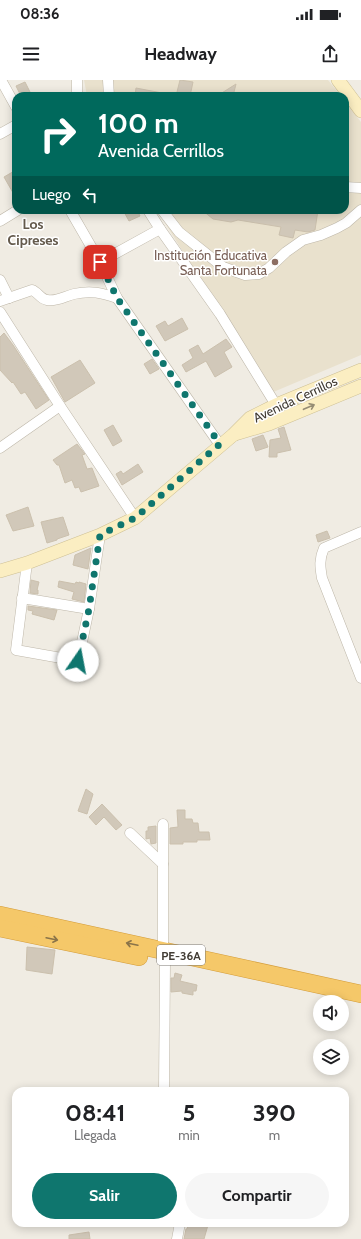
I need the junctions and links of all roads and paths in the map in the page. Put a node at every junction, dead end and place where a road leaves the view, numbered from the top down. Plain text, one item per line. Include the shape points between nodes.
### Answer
1 (1, 80) edge
2 (77, 80) edge
3 (108, 80) edge
4 (338, 80) edge
5 (76, 92) edge
6 (109, 92) edge
7 (347, 92) edge
8 (349, 95) edge
9 (12, 100) edge
10 (361, 111) edge
11 (12, 127) edge
12 (0, 134) edge
13 (349, 187) edge
14 (361, 188) edge
15 (361, 210) edge
16 (12, 214) edge
17 (72, 214) edge
18 (151, 214) edge
19 (165, 214) edge
20 (0, 221) edge
21 (160, 229) junction
22 (100, 262) junction
23 (0, 280) edge
24 (117, 298) junction
25 (4, 299) edge
26 (0, 312) edge
27 (361, 370) edge
28 (361, 386) edge
29 (276, 404) junction
30 (60, 406) junction
31 (281, 419) junction
32 (233, 435) junction
33 (220, 444) junction
34 (0, 448) edge
35 (135, 518) junction
36 (361, 532) edge
37 (100, 535) junction
38 (27, 563) junction
39 (0, 571) edge
40 (22, 598) junction
41 (89, 609) junction
42 (360, 673) edge
43 (163, 824) dead end
44 (130, 833) dead end
45 (163, 864) junction
46 (0, 915) edge
47 (0, 928) edge
48 (26, 934) junction
49 (0, 935) edge
50 (164, 957) junction
51 (361, 994) edge
52 (361, 1004) edge
53 (164, 1087) edge
54 (179, 1227) edge
55 (177, 1239) edge

1 - 9 street
2 - 5 street
3 - 6 street
4 - 7 street
8 - 10 street
11 - 12 street
13 - 14 street
15 - 19 street via 337,228 303,240 259,274 245,275 223,267 179,232
16 - 20 street
17 - 22 street
18 - 21 street
21 - 22 street
21 - 29 street via 220,314
22 - 24 street
23 - 25 street
24 - 25 street via 97,292 47,300 32,290
24 - 33 street
26 - 30 street
27 - 29 street, Avenida Cerrillos
31 -> 28 street, Avenida Cerrillos
29 - 31 street
29 - 32 street, Avenida Cerrillos via 250,418
30 - 34 street
30 - 35 street
31 - 32 street, Avenida Cerrillos
32 - 33 street, Avenida Cerrillos
33 - 35 street, Avenida Cerrillos
35 - 37 street, Avenida Cerrillos
36 - 42 street via 324,548 320,563 322,578
37 - 38 street, Avenida Cerrillos
37 - 41 street
38 - 39 street, Avenida Cerrillos
38 - 40 street
40 - 41 street
40 - 41 street via 16,650 78,661
43 - 45 street
44 - 45 street
45 - 50 street
50 -> 46 highway, PE-36A
47 - 48 highway, PE-36A
48 - 49 street
48 -> 50 highway, PE-36A
50 - 51 highway, PE-36A
50 - 52 highway, PE-36A
50 - 53 street
54 - 55 street

